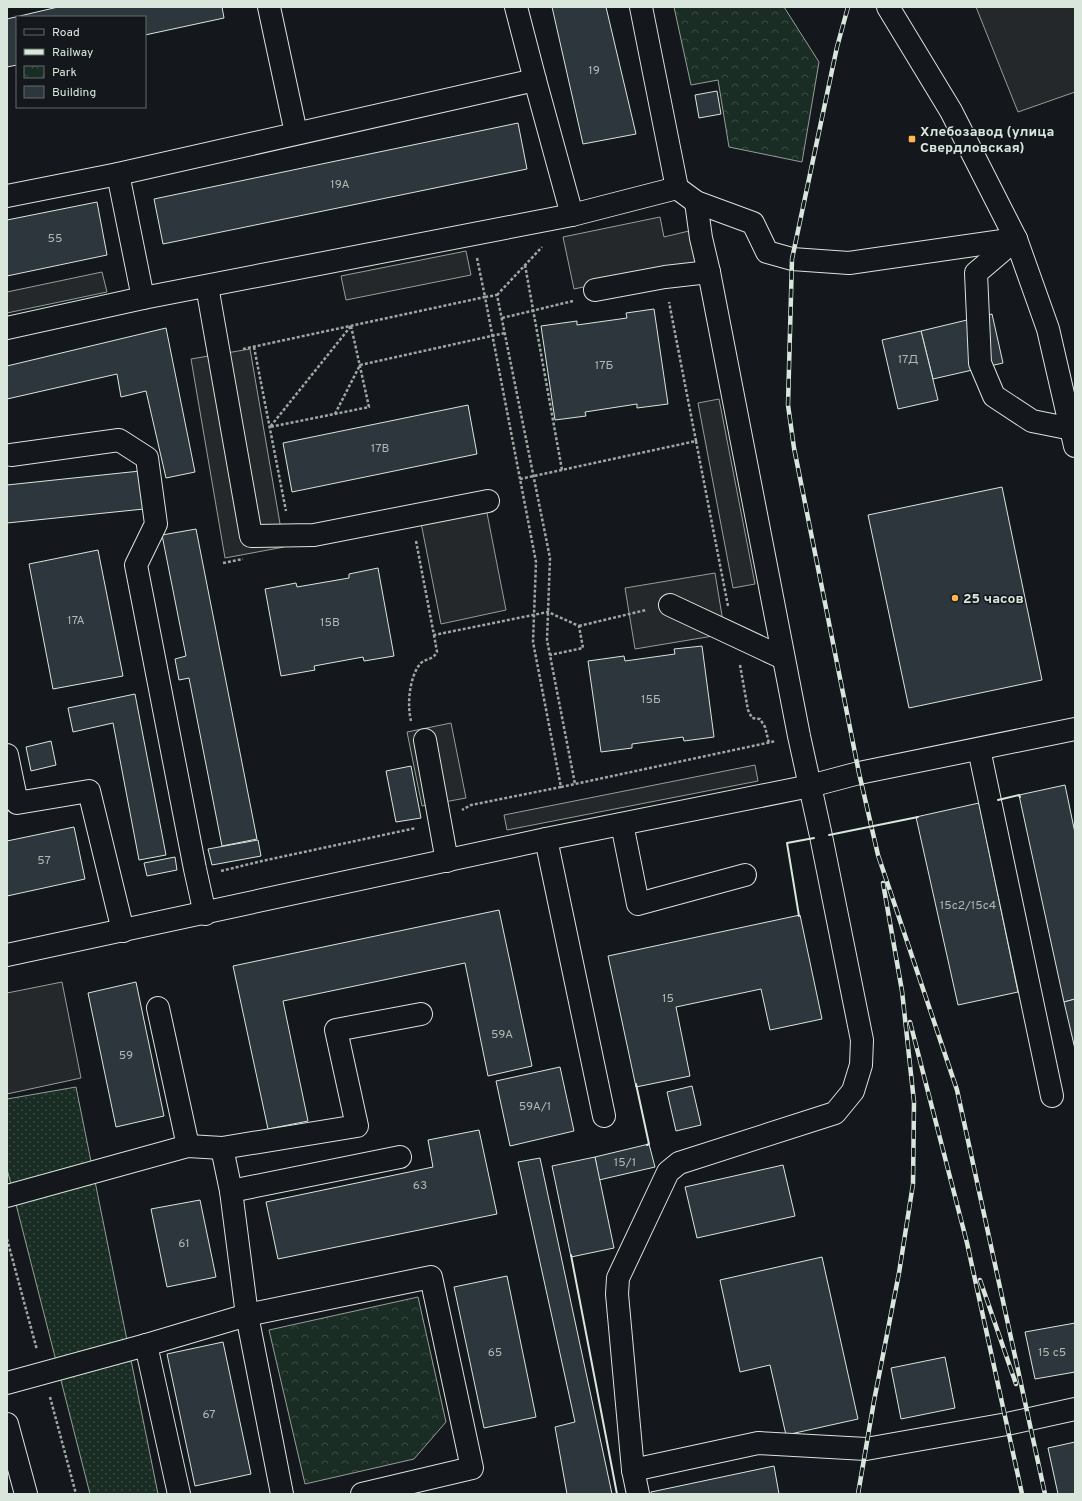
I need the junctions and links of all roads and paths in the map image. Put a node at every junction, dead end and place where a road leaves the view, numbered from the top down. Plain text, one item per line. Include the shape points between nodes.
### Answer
1 (269, 7) edge
2 (516, 7) edge
3 (641, 7) edge
4 (888, 7) edge
5 (535, 80) junction
6 (296, 133) junction
7 (118, 174) junction
8 (677, 188) junction
9 (7, 196) edge
10 (696, 202) junction
11 (572, 215) junction
12 (472, 235) junction
13 (1016, 239) junction
14 (546, 243) dead end
15 (525, 265) junction
16 (709, 272) junction
17 (665, 277) junction
18 (207, 286) junction
19 (595, 290) joint
20 (497, 295) junction
21 (485, 297) junction
22 (143, 298) junction
23 (534, 311) junction
24 (502, 318) junction
25 (351, 326) junction
26 (7, 328) edge
27 (505, 333) junction
28 (492, 336) junction
29 (254, 347) junction
30 (219, 354) junction
31 (360, 365) junction
32 (335, 414) junction
33 (270, 427) junction
34 (1073, 438) edge
35 (696, 441) junction
36 (11, 455) dead end
37 (562, 470) junction
38 (533, 476) junction
39 (520, 478) junction
40 (488, 501) dead end
41 (414, 533) dead end
42 (291, 535) junction
43 (247, 558) dead end
44 (223, 563) dead end
45 (670, 605) joint
46 (548, 612) junction
47 (534, 615) junction
48 (579, 626) junction
49 (734, 634) junction
50 (434, 635) junction
51 (550, 655) junction
52 (783, 658) junction
53 (1075, 728) edge
54 (799, 736) junction
55 (425, 740) joint
56 (769, 742) junction
57 (979, 749) junction
58 (7, 755) edge
59 (576, 784) junction
60 (810, 786) junction
61 (562, 787) junction
62 (440, 823) junction
63 (622, 824) junction
64 (546, 839) junction
65 (447, 861) junction
66 (745, 875) dead end
67 (196, 877) junction
68 (204, 914) junction
69 (123, 930) junction
70 (7, 955) edge
71 (158, 1008) dead end
72 (421, 1014) dead end
73 (1052, 1096) dead end
74 (604, 1116) dead end
75 (188, 1146) junction
76 (222, 1148) junction
77 (400, 1157) dead end
78 (231, 1191) junction
79 (7, 1196) edge
80 (247, 1315) junction
81 (146, 1345) junction
82 (7, 1384) edge
83 (1075, 1409) edge
84 (7, 1424) edge
85 (634, 1470) junction
86 (26, 1494) edge
87 (179, 1494) edge
88 (282, 1494) edge
89 (362, 1494) edge
90 (638, 1494) edge

1 - 6 main road
2 - 5 main road
3 - 8 main road
4 - 13 main road via 951,111
5 - 6 main road
5 - 11 main road
6 - 7 main road
7 - 9 main road
7 - 22 main road
8 - 10 main road
8 - 11 main road
10 - 13 main road via 752,223 767,252 792,259 849,263
10 - 16 main road
11 - 12 main road
12 - 18 main road
12 - 21 path
13 - 34 main road via 1048,329
13 - 34 main road via 976,273 980,363 994,396 1032,421
14 - 15 path
15 - 20 path
15 - 23 path
16 - 17 main road
16 - 52 main road
17 - 19 main road
17 - 35 path
18 - 22 main road
18 - 30 main road
19 - 23 path via 570,302
20 - 21 path
20 - 24 path
21 - 25 path
21 - 28 path
22 - 26 main road
23 - 24 path
23 - 37 path
24 - 27 path
25 - 29 path
25 - 31 path
25 - 33 path
27 - 28 path
27 - 38 path
28 - 31 path
28 - 39 path
29 - 30 path
29 - 33 path
30 - 42 main road via 251,536
31 - 32 path
31 - 32 path via 369,407
32 - 33 path
33 - 42 path
35 - 37 path
35 - 49 path
36 - 67 main road via 119,440 147,458 156,524 136,565
37 - 38 path
38 - 39 path
38 - 46 path via 550,558
39 - 47 path via 536,562
40 - 42 main road via 314,534
41 - 50 path
43 - 44 path
45 - 48 path
45 - 49 main road
46 - 47 path
46 - 48 path
46 - 51 path via 547,640
47 - 50 path
47 - 61 path via 532,642
48 - 51 path via 583,648
49 - 52 main road
49 - 56 path via 748,710 752,718 760,719
50 - 55 path via 438,652 433,658 421,663 409,696 408,711 411,725 417,737
51 - 59 path
52 - 54 main road
53 - 57 main road
54 - 56 path
54 - 60 main road
55 - 62 main road
56 - 59 path
57 - 60 main road via 859,773
57 - 73 main road
58 - 69 main road via 17,803 89,791
59 - 61 path
60 - 63 main road
60 - 85 main road via 862,1040 861,1065 853,1091 835,1113 679,1162 668,1172 618,1278 617,1294
61 - 62 path via 471,805
62 - 65 main road
62 - 67 path via 262,860
63 - 64 main road
63 - 66 main road via 638,904
64 - 65 main road
64 - 74 main road
65 - 68 main road
67 - 68 main road
68 - 69 main road
69 - 70 main road
71 - 75 main road
72 - 76 main road via 336,1030 357,1126
75 - 76 main road
75 - 79 main road
76 - 78 main road
77 - 78 main road
78 - 80 main road
80 - 81 main road
80 - 88 main road
80 - 89 main road via 431,1277 472,1468
81 - 82 main road
81 - 87 main road
83 - 85 main road via 866,1450 758,1443
84 - 86 main road
85 - 90 main road

